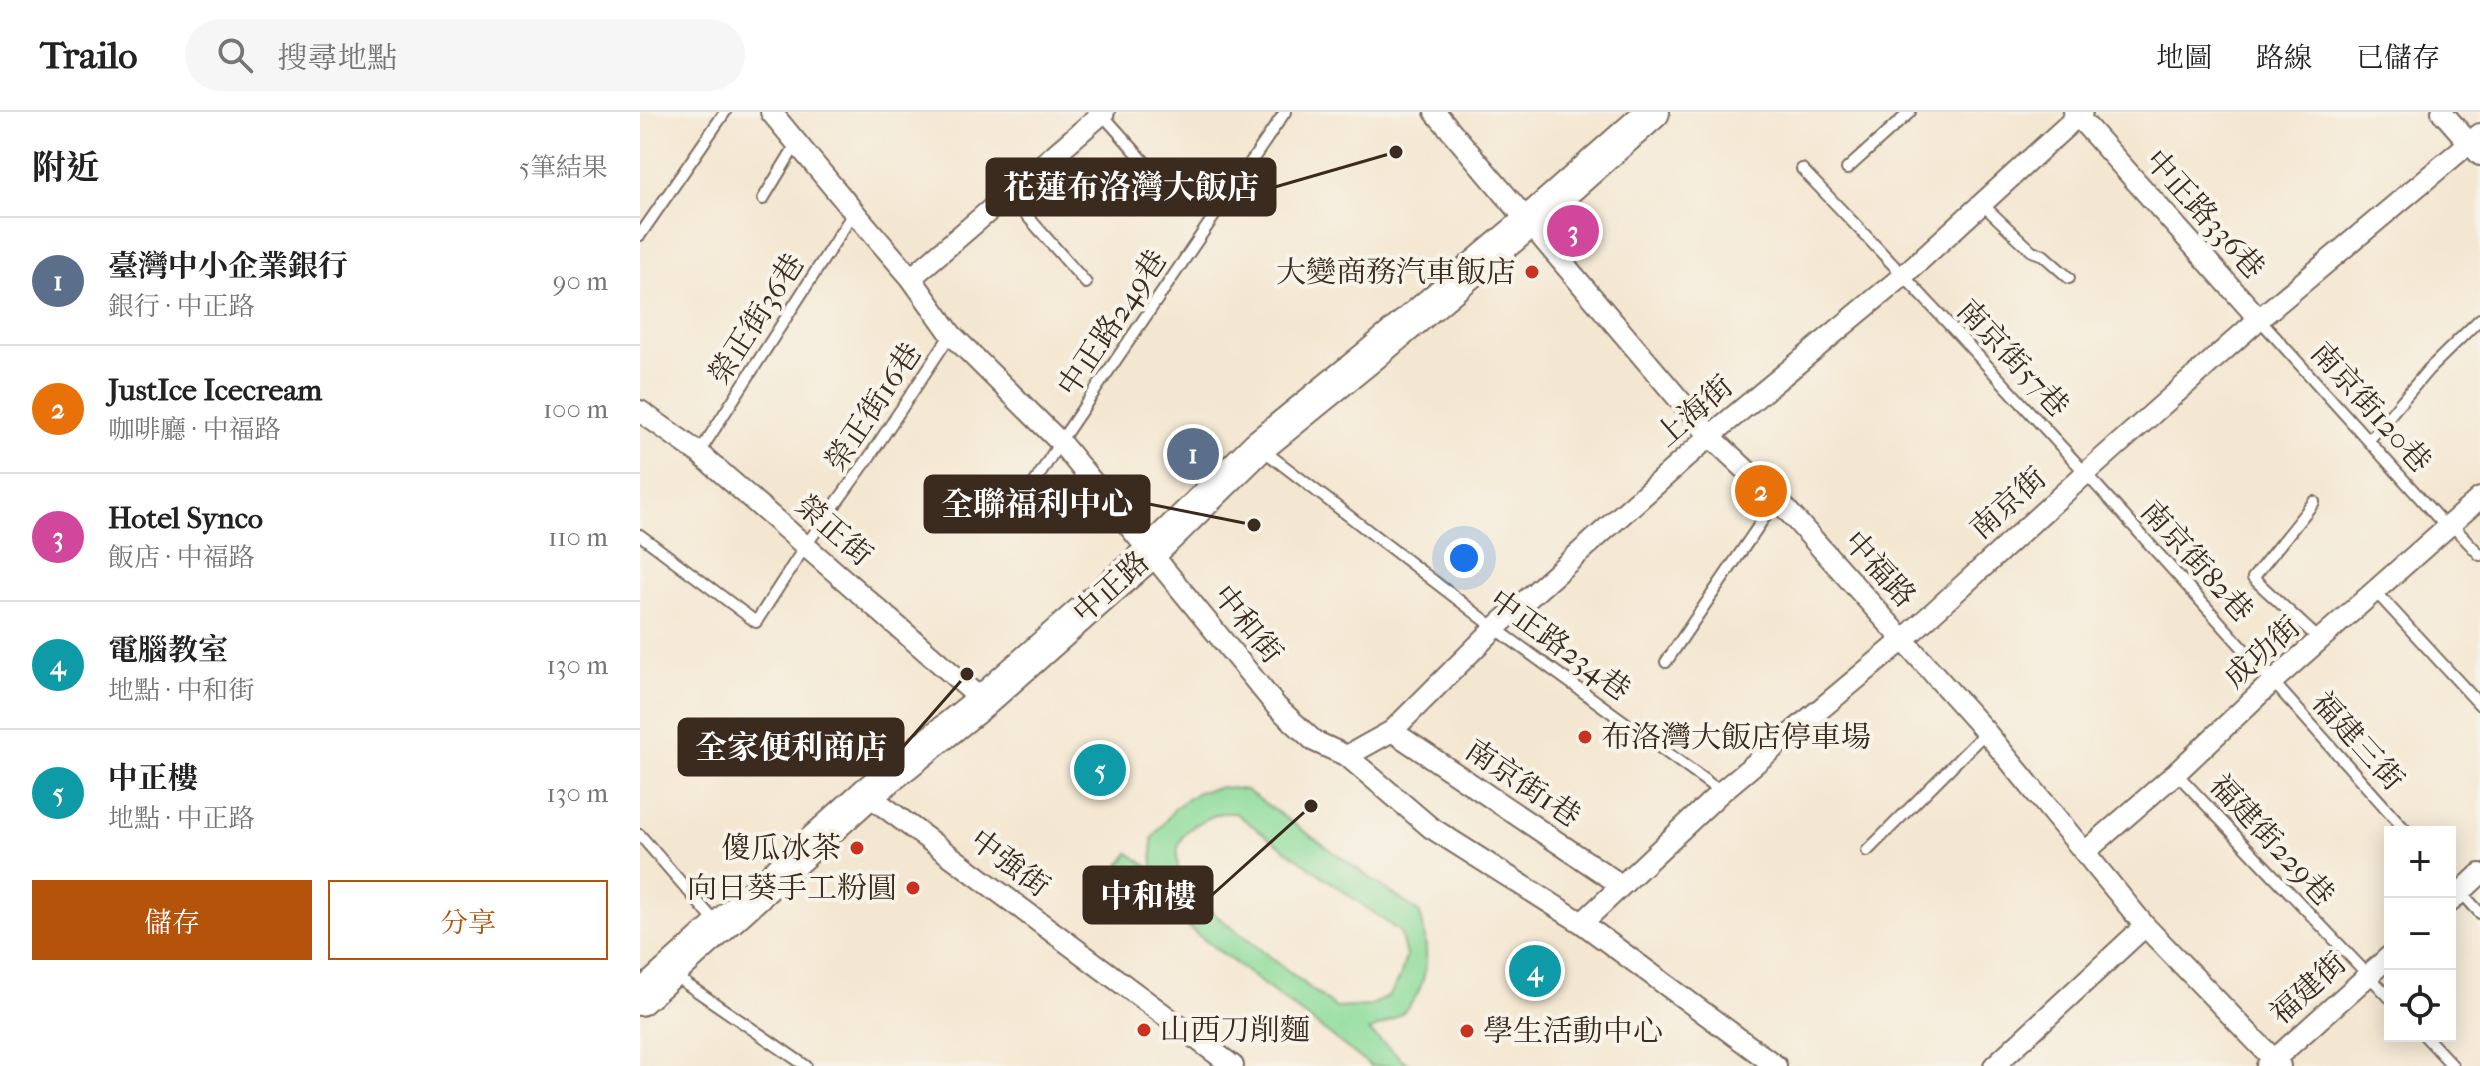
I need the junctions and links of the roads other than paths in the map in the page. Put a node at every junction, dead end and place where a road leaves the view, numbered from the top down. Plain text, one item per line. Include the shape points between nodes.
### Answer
1 (725, 112) edge
2 (771, 112) edge
3 (1285, 112) edge
4 (1435, 112) edge
5 (1910, 112) edge
6 (2442, 112) edge
7 (1103, 113) edge
8 (2078, 113) edge
9 (1642, 118) edge
10 (797, 143) junction
11 (2476, 144) edge
12 (1802, 169) dead end
13 (1847, 169) dead end
14 (1159, 178) dead end
15 (1008, 194) junction
16 (763, 199) dead end
17 (1982, 204) junction
18 (854, 212) junction
19 (1530, 221) junction
20 (640, 235) edge
21 (1904, 275) junction
22 (911, 278) junction
23 (2069, 278) dead end
24 (1086, 283) dead end
25 (2259, 319) junction
26 (2480, 319) edge
27 (951, 334) junction
28 (640, 411) edge
29 (1710, 436) junction
30 (2369, 440) junction
31 (1060, 442) junction
32 (1258, 447) junction
33 (699, 453) junction
34 (2086, 473) junction
35 (2480, 498) edge
36 (1777, 499) junction
37 (2314, 502) dead end
38 (1022, 503) dead end
39 (2449, 526) junction
40 (640, 535) edge
41 (806, 545) junction
42 (1151, 552) junction
43 (2480, 555) edge
44 (2376, 592) junction
45 (1495, 628) junction
46 (1903, 640) junction
47 (2320, 640) junction
48 (1666, 662) dead end
49 (2273, 681) junction
50 (983, 701) junction
51 (2480, 705) edge
52 (1392, 731) junction
53 (1986, 732) junction
54 (1347, 756) junction
55 (2176, 773) junction
56 (1721, 792) junction
57 (867, 794) junction
58 (2402, 826) edge
59 (640, 835) edge
60 (1867, 851) dead end
61 (2085, 852) junction
62 (2480, 874) edge
63 (1621, 885) junction
64 (2456, 891) edge
65 (2456, 894) edge
66 (2480, 913) edge
67 (1582, 923) junction
68 (2145, 926) junction
69 (720, 928) junction
70 (2384, 961) edge
71 (670, 973) junction
72 (2368, 975) junction
73 (2384, 992) edge
74 (640, 999) edge
75 (2431, 1042) edge
76 (2274, 1064) edge
77 (806, 1066) edge
78 (1233, 1066) edge
79 (1776, 1066) edge
80 (1994, 1066) edge
81 (2453, 1066) edge

1 - 20 lane
2 - 10 street, 中和街
3 - 31 lane, 中正路249巷
4 - 19 street, 中福路
5 - 13 lane
6 - 11 street
7 - 14 lane
7 - 15 street
8 - 17 street, 上海街
8 - 25 street, 中正路336巷
9 - 19 main road, 中正路
10 - 16 lane
10 - 18 street, 中和街
11 - 25 street, 南京街
12 - 21 lane, 南京街57巷
15 - 22 street
15 - 24 lane
17 - 21 street, 上海街
17 - 23 lane
18 - 22 street, 中和街
18 - 33 lane, 榮正街36巷
19 - 29 street, 中福路
19 - 32 main road, 中正路
21 - 29 street, 上海街
21 - 34 lane, 南京街57巷
22 - 27 street, 中和街
25 - 30 lane, 南京街120巷
25 - 34 street, 南京街
26 - 30 lane
27 - 31 street, 中和街
27 - 41 lane, 榮正街16巷
28 - 33 street, 榮正街
29 - 36 street, 中福路
29 - 45 street, 上海街
30 - 39 lane, 南京街120巷
31 - 38 lane, 中正路249巷
31 - 42 street, 中和街
32 - 42 main road, 中正路
32 - 45 lane, 中正路234巷
33 - 41 street, 榮正街
34 - 46 street, 南京街
34 - 49 lane, 南京街82巷
35 - 39 street, 成功街
36 - 46 street, 中福路
36 - 48 lane
37 - 47 lane via 2253,578
39 - 43 lane, 南京街120巷
39 - 44 street, 成功街
40 - 41 lane, 榮正街16巷 via 756,622
41 - 50 street, 榮正街
42 - 50 main road, 中正路
42 - 54 street, 中和街 via 1277,707 1314,741
44 - 47 street, 成功街
44 - 51 lane
45 - 52 street, 上海街
45 - 56 lane, 中正路234巷
46 - 53 street, 中福路
46 - 56 street, 南京街
47 - 49 street, 成功街
49 - 55 street, 成功街
49 - 58 lane, 福建三街
50 - 57 main road, 中正路
52 - 54 street, 上海街
52 - 63 street, 南京街1巷
53 - 60 lane
53 - 61 street, 中福路
54 - 67 street, 中和街 via 1430,827
55 - 61 street, 成功街
55 - 72 lane, 福建街229巷
56 - 63 street, 南京街
57 - 69 main road, 中正路
57 - 78 street, 中強街
59 - 69 lane
61 - 68 street, 中福路
62 - 64 street
63 - 67 street, 南京街
65 - 66 lane
67 - 79 street, 中和街
68 - 76 street, 中福路
68 - 80 street
69 - 71 main road, 中正路
70 - 72 street, 福建街
71 - 74 main road, 中正路
71 - 77 lane
72 - 73 lane, 福建街229巷
72 - 76 street, 福建街
75 - 81 lane

